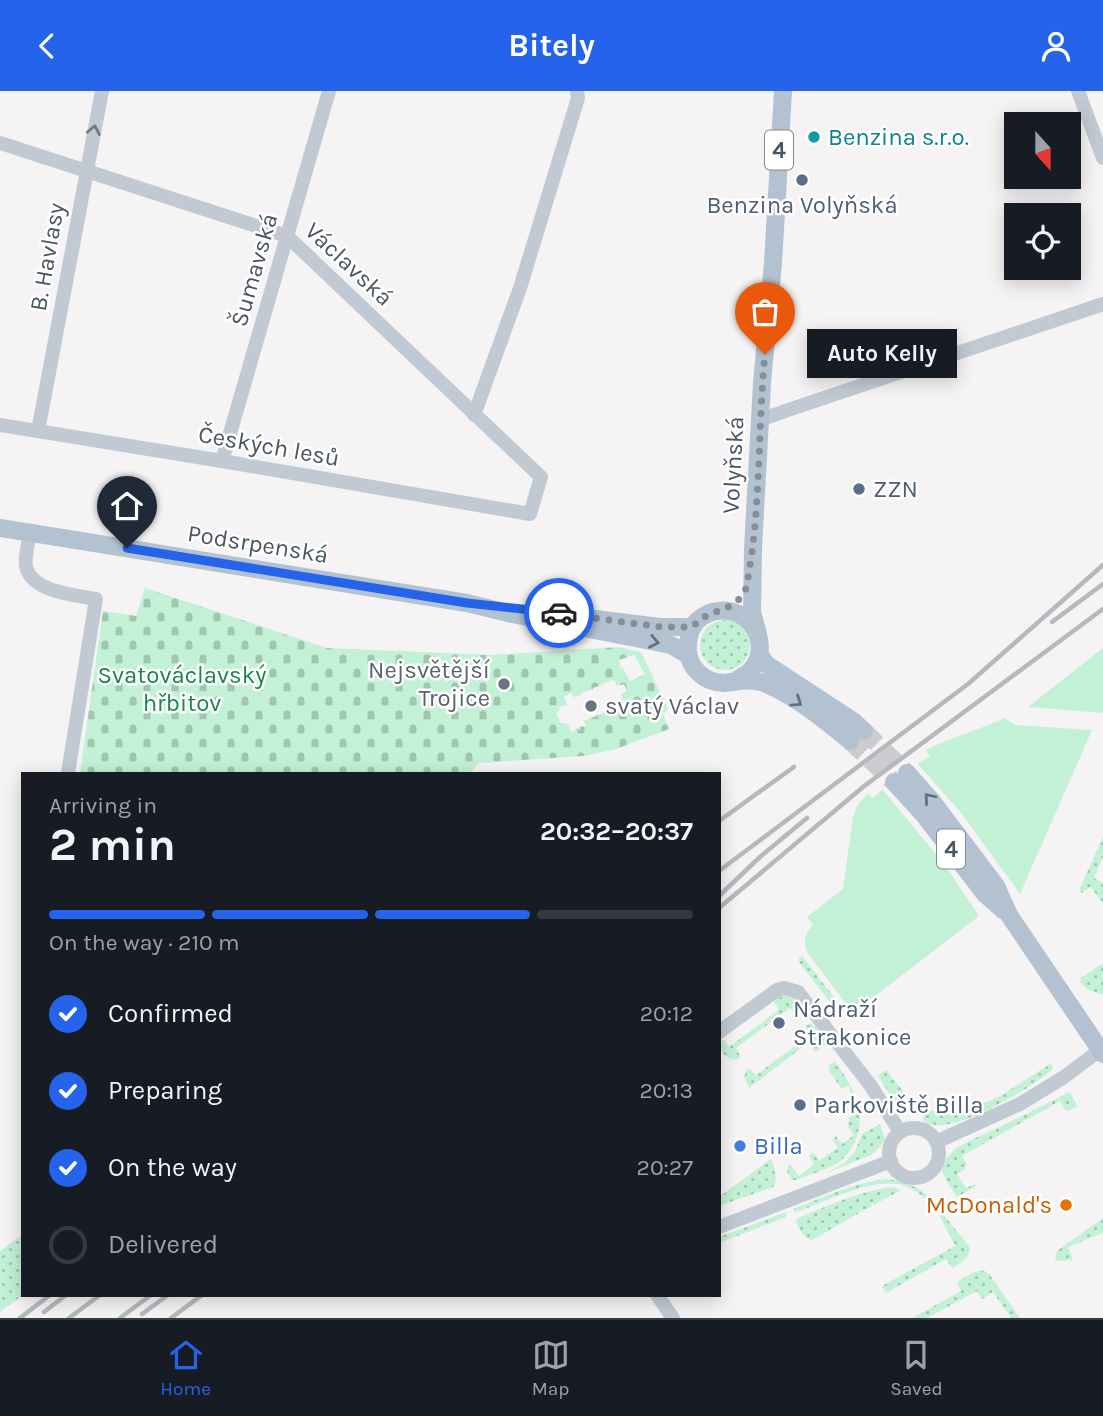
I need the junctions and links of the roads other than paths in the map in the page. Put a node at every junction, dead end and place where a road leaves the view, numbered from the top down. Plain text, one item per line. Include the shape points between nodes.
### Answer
1 (102, 91) edge
2 (329, 91) edge
3 (577, 91) edge
4 (783, 91) edge
5 (1079, 91) edge
6 (0, 143) edge
7 (1103, 158) edge
8 (86, 170) junction
9 (287, 236) junction
10 (1103, 304) edge
11 (474, 415) junction
12 (760, 420) junction
13 (0, 425) edge
14 (38, 431) junction
15 (222, 461) junction
16 (530, 514) joint
17 (0, 528) edge
18 (30, 533) junction
19 (752, 549) junction
20 (467, 603) junction
21 (722, 611) junction
22 (693, 627) junction
23 (758, 634) junction
24 (759, 654) junction
25 (688, 655) junction
26 (737, 680) junction
27 (68, 772) edge
28 (901, 778) tunnel mouth
29 (721, 1031) edge
30 (1102, 1050) edge
31 (901, 1132) junction
32 (936, 1142) junction
33 (891, 1161) junction
34 (721, 1226) edge
35 (658, 1297) edge
36 (673, 1318) edge

8 -> 1 street, B. Havlasy
2 - 9 street, Šumavská
3 - 11 street via 520,288
4 - 12 main road, Volyňská / 4
5 - 7 street
6 - 8 street, Václavská
8 - 9 street, Václavská
8 - 14 street, B. Havlasy
9 - 11 street, Václavská
9 - 15 street, Šumavská
10 - 12 street
11 - 16 street, Václavská via 541,477
12 - 19 main road, Volyňská / 4
13 - 14 street, Českých lesů
14 - 15 street, Českých lesů
15 - 16 street, Českých lesů
17 - 18 main road, Podsrpenská
18 - 20 main road, Podsrpenská
18 - 27 street via 25,565 34,581 96,599
19 - 21 main road, Volyňská / 4 via 746,589
19 - 23 main road, Volyňská / 4 via 752,612
20 - 22 main road, Podsrpenská / 4
20 -> 25 main road, Podsrpenská via 671,645
21 - 22 main road, Podsrpenská / 4 via 708,614
21 - 23 main road via 743,615
22 - 25 main road
23 - 24 main road, 4
24 - 26 main road via 751,670
26 -> 24 main road, Podsrpenská via 772,687 857,736 853,721 766,664
25 - 26 main road, Podsrpenská via 707,679
28 - 30 main road, 4 via 931,800 968,848
29 - 31 street via 777,990 798,992
30 - 32 street via 1020,1104
31 - 32 street via 922,1129
31 - 33 street via 890,1146
32 - 33 street via 936,1163 923,1175 903,1175
33 - 34 street
35 - 36 street

